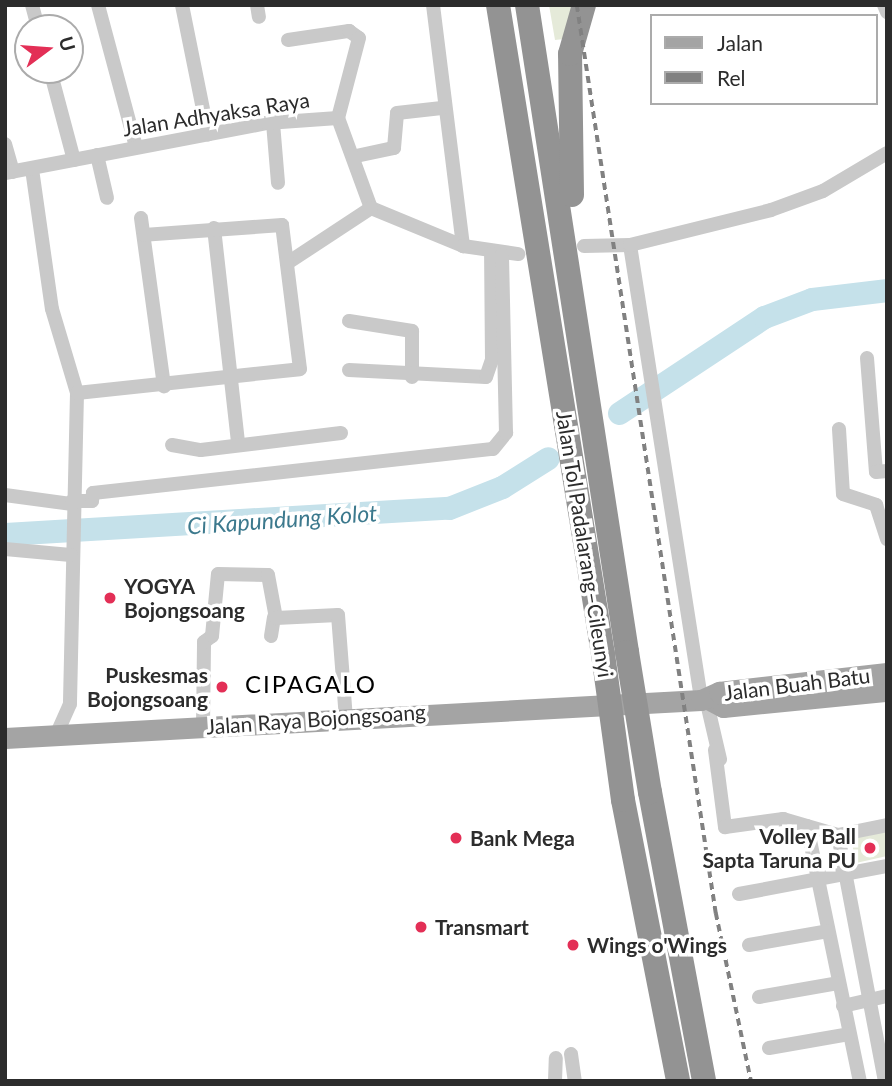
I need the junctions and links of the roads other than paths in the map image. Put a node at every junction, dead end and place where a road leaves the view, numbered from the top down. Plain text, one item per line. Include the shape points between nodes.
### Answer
1 (98, 5) edge
2 (182, 5) edge
3 (432, 5) edge
4 (499, 5) edge
5 (527, 5) edge
6 (584, 5) edge
7 (884, 5) edge
8 (887, 12) edge
9 (288, 40) dead end
10 (54, 84) edge
11 (442, 108) junction
12 (338, 118) junction
13 (273, 123) junction
14 (208, 134) junction
15 (5, 144) edge
16 (136, 147) junction
17 (887, 153) edge
18 (97, 155) junction
19 (356, 156) junction
20 (74, 160) junction
21 (32, 169) junction
22 (9, 172) edge
23 (278, 183) dead end
24 (107, 198) dead end
25 (371, 208) junction
26 (141, 218) dead end
27 (214, 228) junction
28 (144, 235) junction
29 (630, 245) junction
30 (463, 246) junction
31 (584, 246) dead end
32 (496, 254) junction
33 (519, 254) dead end
34 (289, 262) junction
35 (349, 321) dead end
36 (867, 358) dead end
37 (349, 370) dead end
38 (232, 377) junction
39 (412, 377) junction
40 (164, 386) junction
41 (77, 393) junction
42 (839, 429) dead end
43 (341, 433) dead end
44 (239, 442) junction
45 (172, 445) dead end
46 (887, 471) edge
47 (5, 495) edge
48 (72, 507) junction
49 (887, 539) edge
50 (610, 545) junction
51 (5, 549) edge
52 (71, 550) junction
53 (274, 617) junction
54 (271, 636) dead end
55 (615, 653) junction
56 (887, 673) edge
57 (887, 691) edge
58 (705, 699) junction
59 (70, 704) junction
60 (627, 704) joint
61 (346, 718) junction
62 (203, 727) junction
63 (81, 734) junction
64 (56, 735) junction
65 (5, 738) edge
66 (887, 825) edge
67 (807, 826) junction
68 (838, 835) junction
69 (887, 866) edge
70 (845, 874) junction
71 (818, 880) junction
72 (739, 894) dead end
73 (828, 931) junction
74 (750, 945) dead end
75 (838, 983) junction
76 (887, 996) edge
77 (759, 997) dead end
78 (869, 1000) junction
79 (843, 1006) junction
80 (849, 1034) junction
81 (769, 1048) dead end
82 (571, 1054) dead end
83 (556, 1058) dead end
84 (555, 1081) edge
85 (575, 1081) edge
86 (678, 1081) edge
87 (704, 1081) edge
88 (860, 1081) edge
89 (885, 1081) edge

1 - 16 street
2 - 14 street
3 - 11 street
4 - 55 highway, Jalan Tol Padalarang–Cileunyi
5 - 50 highway, Jalan Tol Padalarang–Cileunyi
6 - 50 highway via 570,54 568,153
7 - 8 street
9 - 12 street via 349,31 359,38
10 - 20 street
11 - 19 street via 397,113 394,148
11 - 30 street
12 - 13 street, Jalan Adhyaksa Raya
12 - 19 street, Jalan Adhyaksa Raya
13 - 14 street, Jalan Adhyaksa Raya
13 - 23 street
14 - 16 street, Jalan Adhyaksa Raya
15 - 22 street
16 - 18 street, Jalan Adhyaksa Raya
17 - 29 street via 823,191 771,210
18 - 20 street, Jalan Adhyaksa Raya
18 - 24 street
19 - 25 street, Jalan Adhyaksa Raya via 359,187
20 - 21 street, Jalan Adhyaksa Raya
21 - 22 street, Jalan Adhyaksa Raya
21 - 41 street via 52,309
25 - 30 street
25 - 34 street
26 - 28 street
27 - 28 street
27 - 34 street via 278,223
27 - 38 street
28 - 40 street
29 - 31 street
29 - 58 street
30 - 32 street
32 - 33 street
32 - 39 street via 490,374
32 - 48 street via 506,433 493,449 93,493 92,500
34 - 38 street via 300,369
35 - 39 street via 412,331
36 - 46 street via 876,472
37 - 39 street
38 - 40 street
38 - 44 street
40 - 41 street
41 - 48 street
42 - 49 street via 843,494 876,505
43 - 44 street
44 - 45 street via 201,450
47 - 48 street
48 - 52 street
50 - 55 highway, Jalan Tol Padalarang–Cileunyi
51 - 52 street
52 - 59 street
53 - 54 street
53 - 61 street via 338,615
53 - 62 street via 268,575 215,576 212,636 204,642
55 - 86 highway, Jalan Tol Padalarang–Cileunyi, bridge via 623,800
55 - 87 highway, Jalan Tol Padalarang–Cileunyi, bridge via 650,792
56 - 58 main road, Jalan Buah Batu via 719,692
57 - 58 main road, Jalan Buah Batu via 723,707
58 - 60 main road, Jalan Buah Batu
58 - 67 street via 729,826 783,819
59 - 63 street
59 - 64 street
60 - 61 main road, Jalan Raya Bojongsoang
61 - 62 main road, Jalan Raya Bojongsoang
62 - 63 main road, Jalan Raya Bojongsoang
63 - 64 main road, Jalan Raya Bojongsoang
64 - 65 main road, Jalan Raya Bojongsoang
66 - 68 street
67 - 68 street
67 - 71 street
68 - 70 street
69 - 70 street
70 - 71 street
70 - 78 street
71 - 72 street
71 - 73 street
73 - 74 street
73 - 75 street
75 - 77 street
75 - 79 street
76 - 78 street
78 - 79 street
78 - 89 street
79 - 80 street
80 - 81 street
80 - 88 street
82 - 85 street
83 - 84 street

